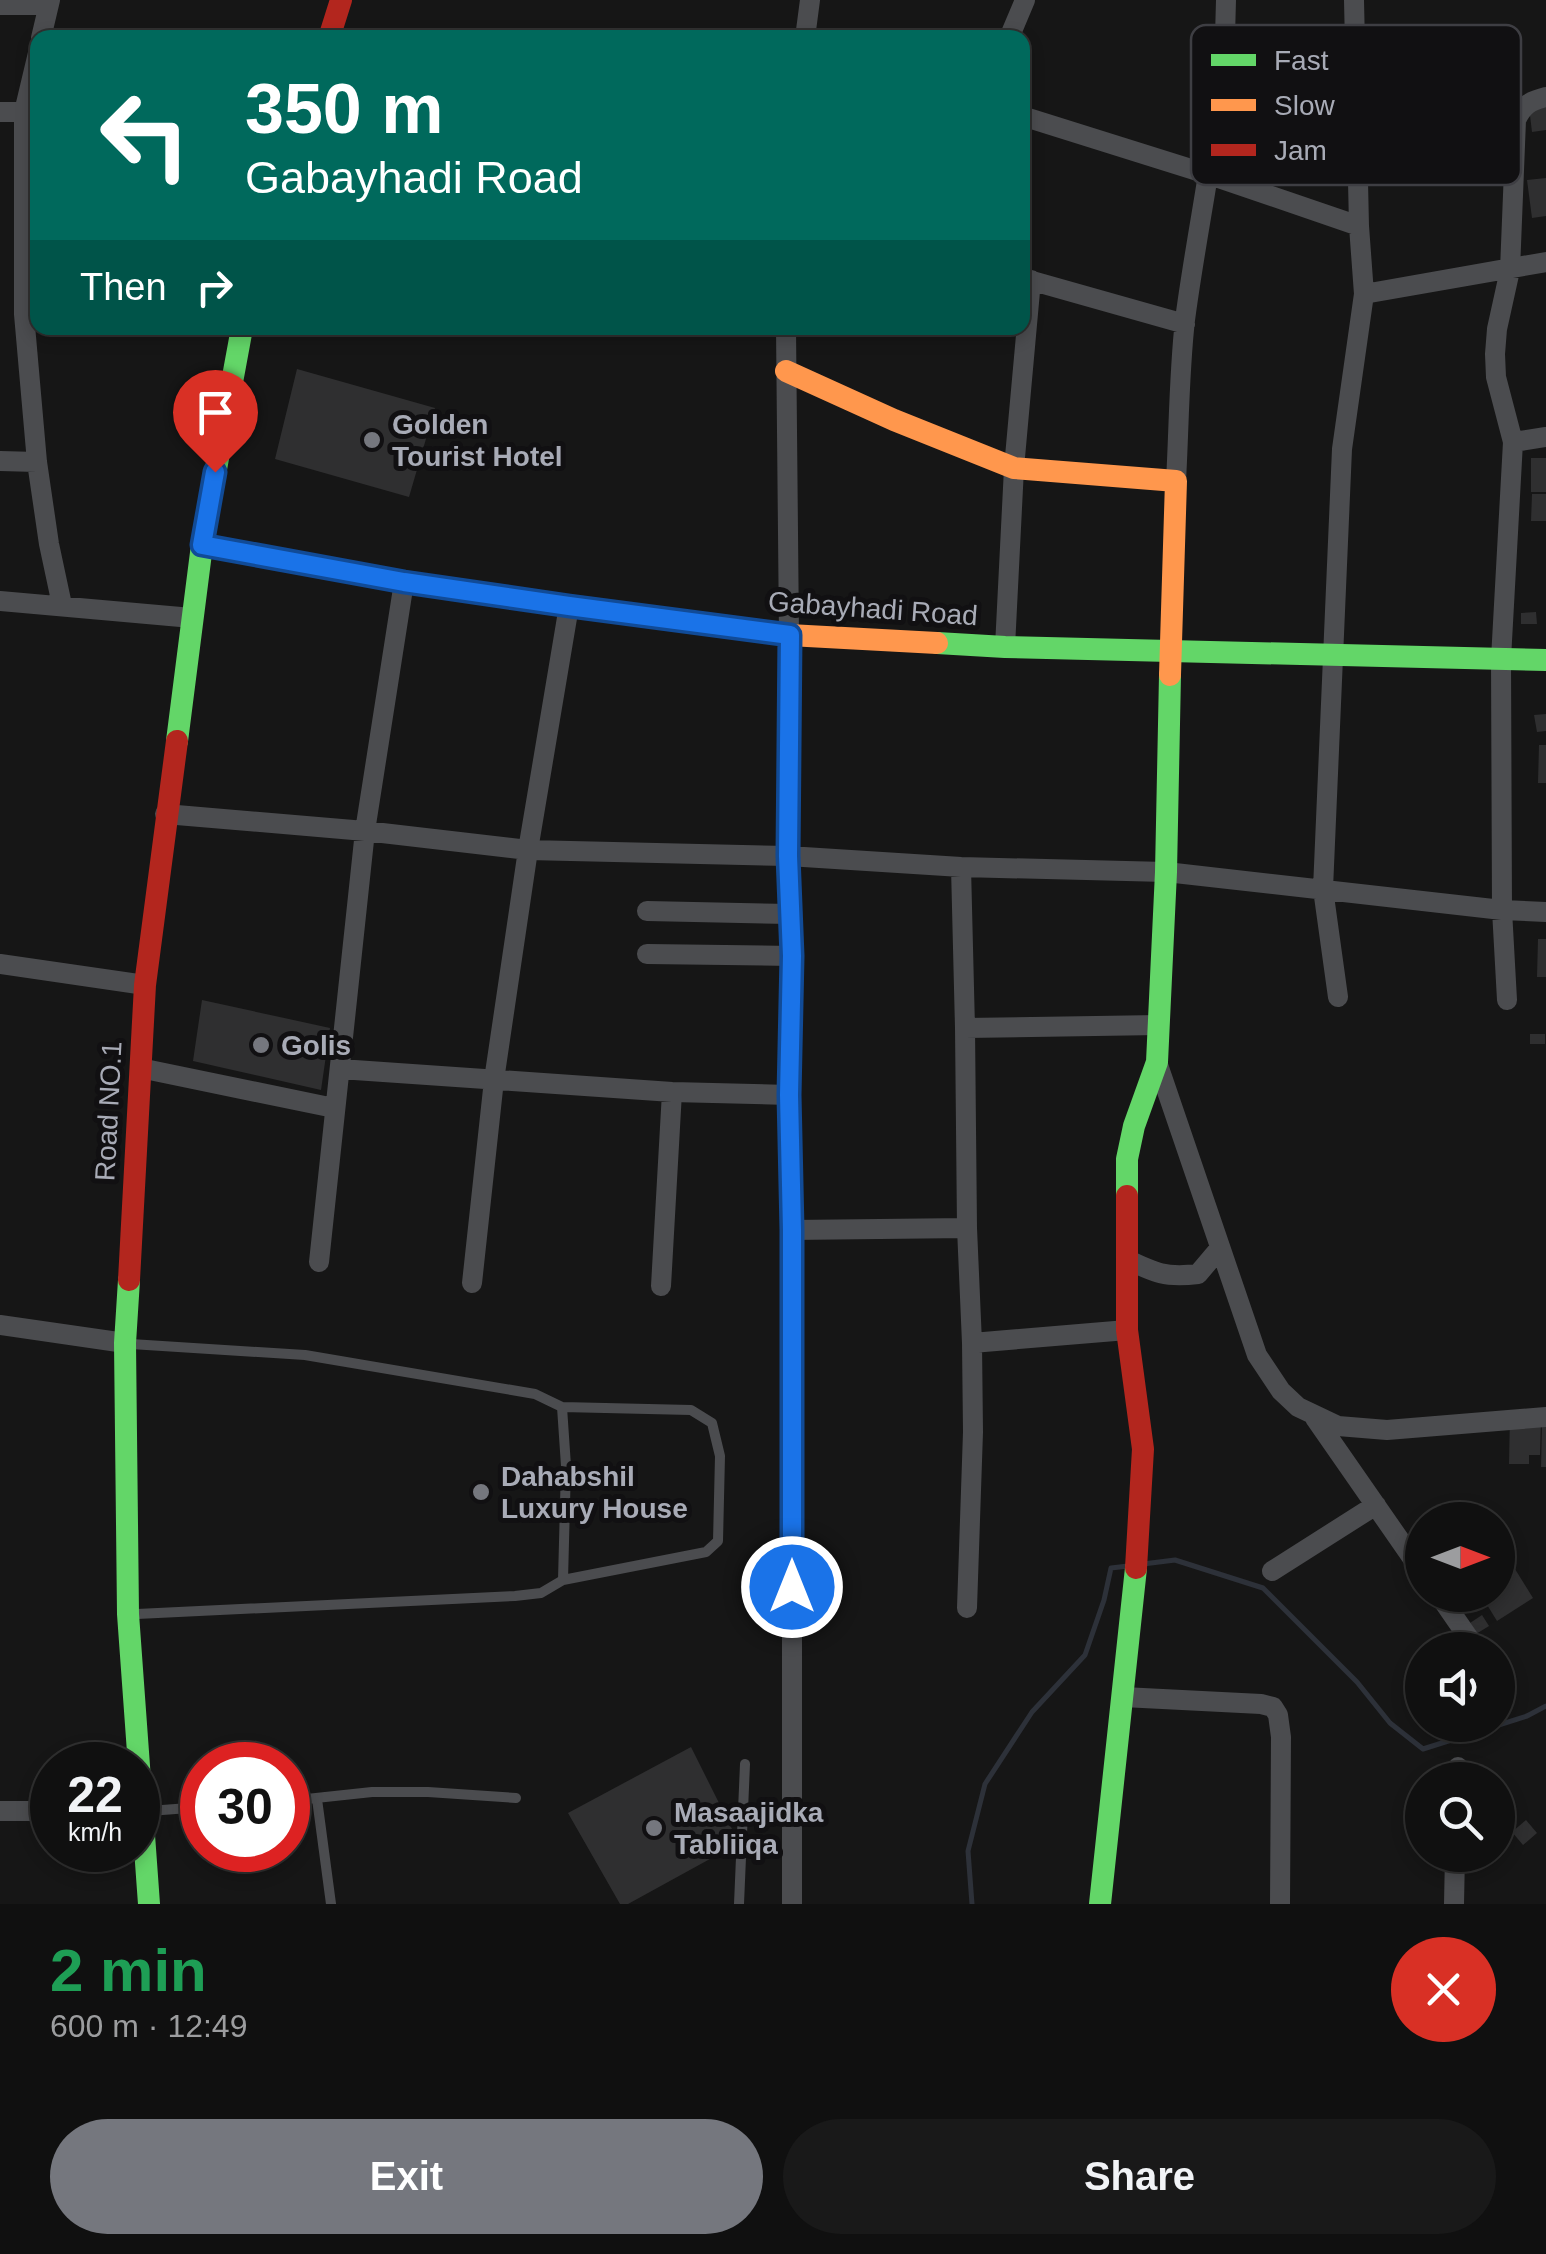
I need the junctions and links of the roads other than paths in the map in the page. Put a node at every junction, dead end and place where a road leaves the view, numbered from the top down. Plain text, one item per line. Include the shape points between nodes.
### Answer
1 (341, 0) edge
2 (810, 0) edge
3 (1026, 0) edge
4 (1226, 0) edge
5 (1354, 0) edge
6 (49, 3) edge
7 (0, 5) edge
8 (1225, 25) edge
9 (1355, 25) edge
10 (43, 30) edge
11 (331, 30) edge
12 (807, 30) edge
13 (1013, 30) edge
14 (30, 87) edge
15 (1546, 97) edge
16 (1521, 110) edge
17 (0, 112) edge
18 (24, 112) junction
19 (1030, 119) edge
20 (1191, 169) edge
21 (1205, 185) edge
22 (1239, 185) edge
23 (1358, 185) edge
24 (1513, 185) edge
25 (1359, 226) junction
26 (1546, 262) edge
27 (1510, 270) junction
28 (1030, 280) edge
29 (1364, 294) junction
30 (24, 314) junction
31 (0, 316) edge
32 (1185, 324) junction
33 (241, 335) edge
34 (786, 335) edge
35 (1022, 335) edge
36 (786, 371) junction
37 (1546, 438) edge
38 (1512, 442) junction
39 (0, 461) edge
40 (37, 462) junction
41 (1014, 468) junction
42 (1176, 481) junction
43 (202, 545) junction
44 (404, 582) junction
45 (0, 601) edge
46 (62, 604) junction
47 (569, 606) junction
48 (192, 618) junction
49 (790, 635) junction
50 (1005, 648) junction
51 (1170, 650) junction
52 (1332, 656) junction
53 (1501, 659) junction
54 (1546, 660) edge
55 (166, 814) junction
56 (366, 831) junction
57 (528, 850) junction
58 (788, 856) junction
59 (961, 867) junction
60 (1166, 872) junction
61 (1322, 888) junction
62 (1502, 910) junction
63 (647, 911) dead end
64 (1546, 912) edge
65 (790, 914) junction
66 (647, 954) dead end
67 (792, 956) junction
68 (0, 964) edge
69 (145, 985) junction
70 (1338, 997) dead end
71 (1507, 1000) dead end
72 (1159, 1024) junction
73 (966, 1028) junction
74 (1157, 1062) junction
75 (140, 1068) junction
76 (340, 1069) junction
77 (494, 1080) junction
78 (672, 1092) junction
79 (789, 1095) junction
80 (334, 1108) junction
81 (967, 1228) junction
82 (792, 1230) junction
83 (1220, 1248) junction
84 (1126, 1259) junction
85 (319, 1262) dead end
86 (472, 1283) dead end
87 (660, 1286) dead end
88 (0, 1325) edge
89 (1128, 1330) junction
90 (972, 1342) junction
91 (125, 1343) junction
92 (562, 1407) junction
93 (1314, 1416) junction
94 (1546, 1416) edge
95 (1376, 1505) junction
96 (1405, 1547) edge
97 (1272, 1571) dead end
98 (563, 1580) junction
99 (967, 1608) dead end
100 (128, 1614) junction
101 (1122, 1697) junction
102 (135, 1742) edge
103 (745, 1764) dead end
104 (516, 1798) dead end
105 (310, 1799) edge
106 (317, 1799) junction
107 (0, 1811) edge
108 (30, 1811) edge
109 (146, 1872) edge
110 (1455, 1872) edge
111 (149, 1904) edge
112 (331, 1904) edge
113 (740, 1904) edge
114 (792, 1904) edge
115 (1100, 1904) edge
116 (1280, 1904) edge
117 (1454, 1904) edge

1 - 11 main road
2 - 12 street
3 - 13 street
4 - 8 street
5 - 9 street
6 - 7 street
6 - 10 street
14 - 18 street
15 - 16 street
17 - 18 street
18 - 30 street
19 - 20 street
21 - 32 street
22 - 25 street
23 - 25 street
24 - 27 street
25 - 29 street
26 - 27 street
27 - 29 street
27 - 38 street via 1495,354
28 - 32 street
29 - 52 street via 1342,448
30 - 31 street
30 - 40 street
32 - 42 street
33 - 43 main road, Road NO.1
34 - 36 street
35 - 41 street
36 - 41 main road
36 - 49 street
37 - 38 street
38 - 53 street
39 - 40 street
40 - 46 street
41 - 42 main road
41 - 50 street
42 - 51 main road
43 - 44 main road, Gabayhadi Road
43 - 48 main road, Road NO.1
44 - 47 main road, Gabayhadi Road
44 - 56 street
45 - 46 street
46 - 48 street
47 - 49 main road, Gabayhadi Road
47 - 57 street
48 - 55 main road, Road NO.1
49 - 50 main road, Gabayhadi Road
49 - 58 street
50 - 51 main road, Gabayhadi Road
51 - 52 main road, Gabayhadi Road
51 - 60 main road
52 - 53 main road, Gabayhadi Road
52 - 61 street
53 - 54 main road, Gabayhadi Road
53 - 62 street
55 - 56 street
55 - 69 main road, Road NO.1
56 - 57 street
56 - 76 street
57 - 58 street
57 - 77 street
58 - 59 street
58 - 65 street
59 - 60 street
59 - 73 street
60 - 61 street
60 - 72 main road
61 - 62 street
61 - 70 street
62 - 64 street
62 - 71 street
63 - 65 street
65 - 67 street
66 - 67 street
67 - 79 street
68 - 69 street
69 - 75 main road, Road NO.1
72 - 73 street
72 - 74 main road
73 - 81 street
74 - 83 street
74 - 84 main road via 1127,1158
75 - 80 street
75 - 91 main road, Road NO.1
76 - 77 street
76 - 80 street
77 - 78 street
77 - 86 street
78 - 79 street
78 - 87 street
79 - 82 street
80 - 85 street
81 - 82 street
81 - 90 street
82 - 114 street
83 - 84 street via 1198,1274 1157,1274
83 - 93 street via 1257,1355 1281,1391
84 - 89 main road
88 - 91 street
89 - 90 street
89 - 101 main road via 1143,1450
90 - 99 street
91 - 92 lane via 305,1355 535,1394
91 - 100 main road, Road NO.1
92 - 98 lane
92 - 98 lane via 691,1410 712,1423 720,1456 718,1541 706,1552
93 - 94 street via 1338,1426 1387,1430
93 - 95 street
95 - 96 street
95 - 97 street
98 - 100 lane via 541,1593 515,1596
100 - 102 main road, Road NO.1
101 - 115 main road
101 - 116 street via 1273,1707 1281,1736
103 - 113 lane
104 - 106 lane via 372,1792
105 - 106 lane
106 - 112 lane
107 - 108 street
109 - 111 main road, Road NO.1
110 - 117 street

